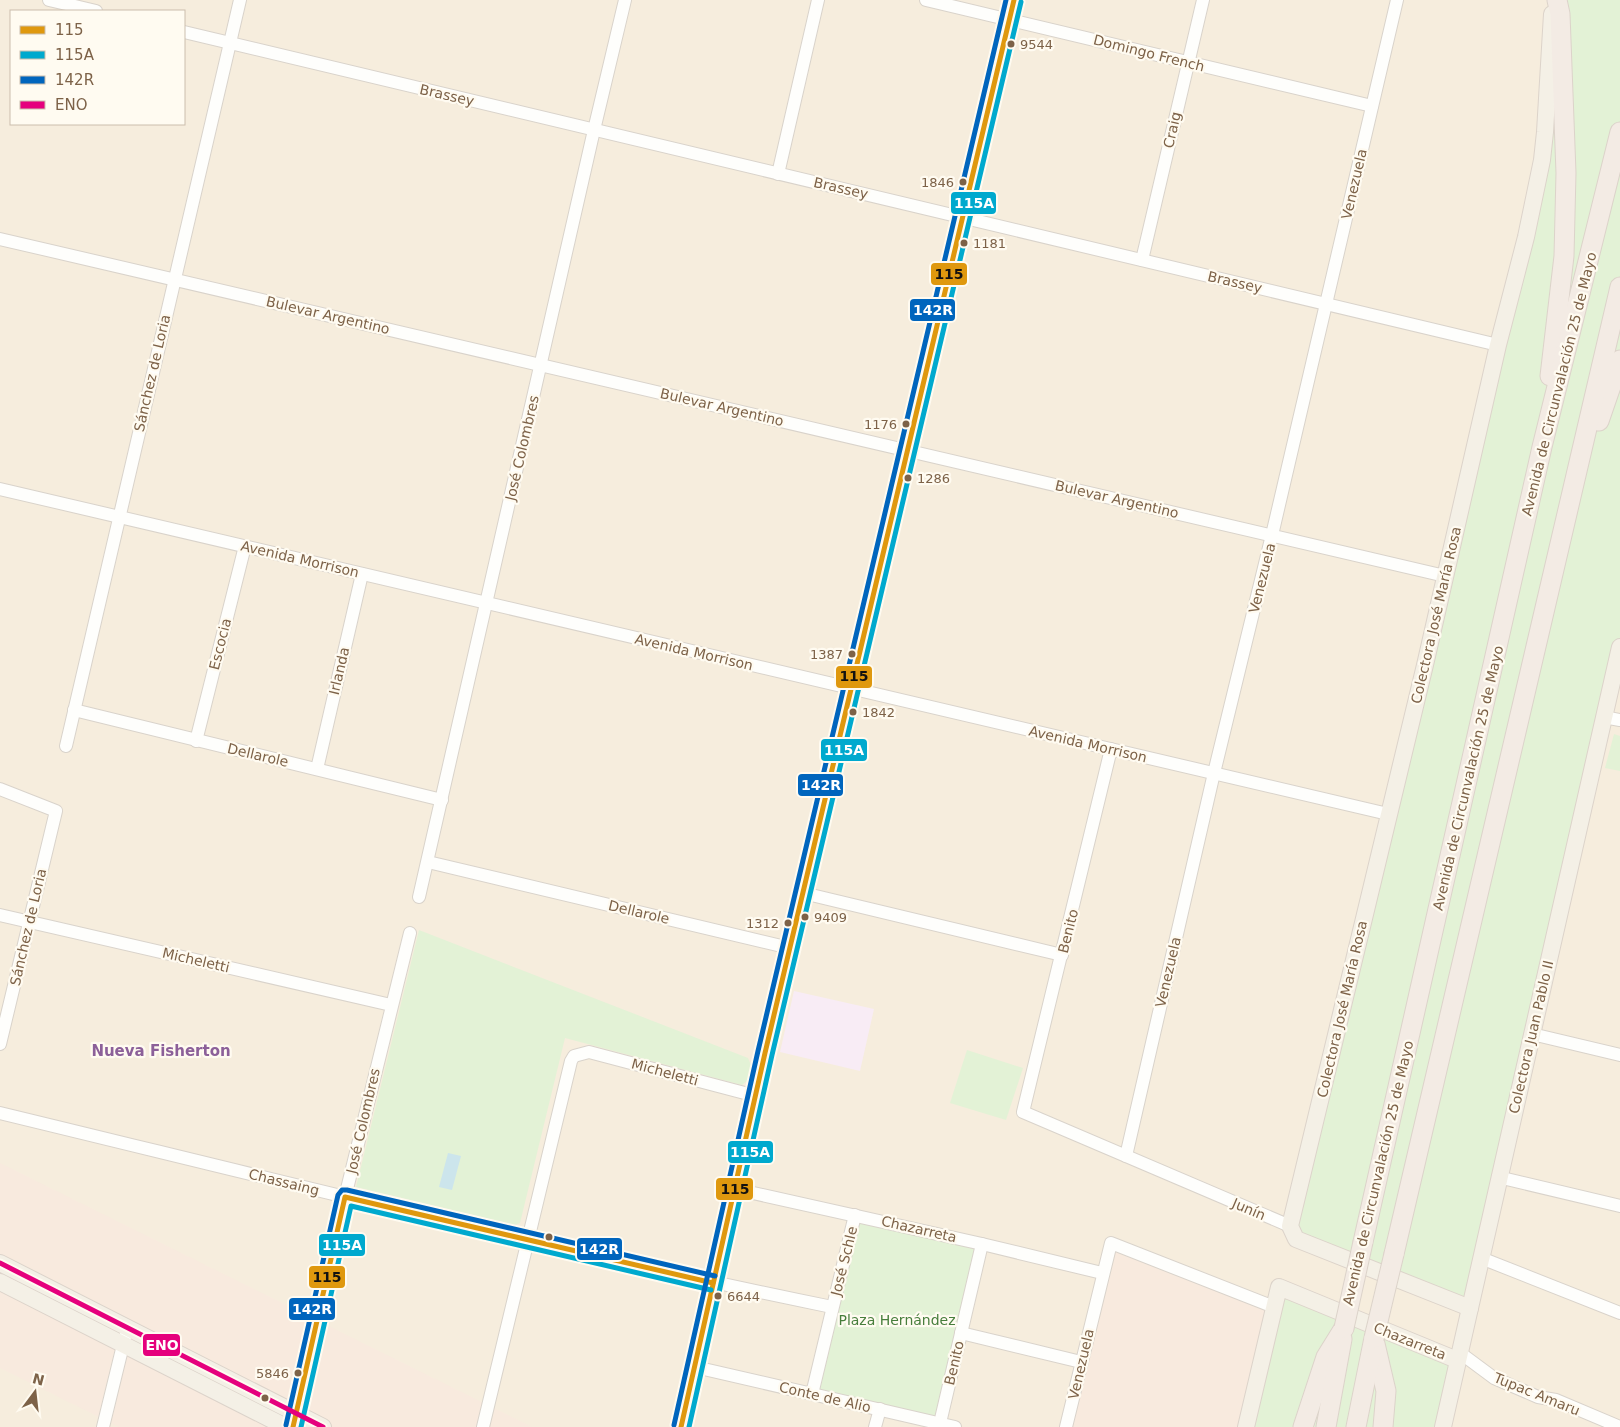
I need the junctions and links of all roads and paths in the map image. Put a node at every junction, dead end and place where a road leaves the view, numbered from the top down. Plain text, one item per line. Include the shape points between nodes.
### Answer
1 (49, 0) edge
2 (240, 0) edge
3 (625, 0) edge
4 (818, 0) edge
5 (926, 0) edge
6 (1014, 0) edge
7 (1203, 0) edge
8 (1397, 0) edge
9 (1553, 0) edge
10 (1557, 0) edge
11 (92, 10) edge
12 (1009, 19) junction
13 (185, 32) edge
14 (230, 43) junction
15 (1188, 63) junction
16 (1372, 106) junction
17 (594, 130) junction
18 (1620, 132) edge
19 (778, 174) junction
20 (963, 216) junction
21 (0, 239) edge
22 (1142, 260) junction
23 (174, 279) junction
24 (1620, 287) edge
25 (1327, 304) junction
26 (1498, 345) junction
27 (1620, 360) edge
28 (541, 365) junction
29 (1542, 447) junction
30 (908, 450) junction
31 (0, 489) edge
32 (119, 517) junction
33 (1564, 521) junction
34 (1272, 536) junction
35 (245, 546) junction
36 (362, 574) junction
37 (1445, 576) junction
38 (487, 603) junction
39 (1620, 647) edge
40 (852, 688) junction
41 (74, 710) junction
42 (1604, 717) junction
43 (1620, 720) edge
44 (196, 741) junction
45 (66, 746) dead end
46 (1111, 749) junction
47 (317, 769) junction
48 (1214, 773) junction
49 (0, 789) edge
50 (442, 800) junction
51 (1388, 814) junction
52 (428, 862) junction
53 (803, 893) junction
54 (419, 897) dead end
55 (0, 915) edge
56 (29, 922) junction
57 (410, 934) dead end
58 (790, 948) junction
59 (1062, 955) junction
60 (391, 1005) junction
61 (1532, 1034) junction
62 (0, 1044) edge
63 (1620, 1055) edge
64 (756, 1096) junction
65 (0, 1112) edge
66 (1023, 1112) joint
67 (1126, 1156) junction
68 (1498, 1177) junction
69 (736, 1189) junction
70 (346, 1197) junction
71 (1620, 1206) edge
72 (855, 1215) junction
73 (1290, 1226) junction
74 (529, 1239) junction
75 (982, 1244) junction
76 (1481, 1258) junction
77 (0, 1263) edge
78 (1102, 1273) junction
79 (0, 1282) edge
80 (712, 1283) junction
81 (832, 1307) junction
82 (1274, 1307) junction
83 (1470, 1308) junction
84 (1620, 1313) edge
85 (127, 1327) junction
86 (1344, 1328) junction
87 (961, 1333) junction
88 (1374, 1338) junction
89 (123, 1344) junction
90 (1458, 1356) junction
91 (1081, 1362) junction
92 (695, 1367) junction
93 (812, 1394) junction
94 (880, 1410) junction
95 (294, 1420) edge
96 (940, 1423) junction
97 (103, 1427) edge
98 (286, 1427) edge
99 (323, 1427) edge
100 (483, 1427) edge
101 (681, 1427) edge
102 (875, 1427) edge
103 (955, 1427) edge
104 (1066, 1427) edge
105 (1246, 1427) edge
106 (1303, 1427) edge
107 (1326, 1427) edge
108 (1356, 1427) edge
109 (1383, 1427) edge
110 (1443, 1427) edge
111 (1620, 1427) edge

1 - 11 street
2 - 14 street, Sánchez de Loria
3 - 17 street, José Colombres
4 - 19 street
5 - 12 street, Domingo French
6 - 12 street
7 - 15 street, Craig
8 - 16 street, Venezuela
9 - 26 main road, Colectora José María Rosa via 1542,160
10 - 29 highway via 1566,173 1564,256
12 - 15 street, Domingo French
12 - 20 street
13 - 14 street, Brassey
14 - 17 street, Brassey
14 - 23 street, Sánchez de Loria
15 - 16 street, Domingo French
15 - 22 street, Craig
16 - 25 street, Venezuela
17 - 19 street, Brassey
17 - 28 street, José Colombres
18 - 29 highway, Avenida de Circunvalación 25 de Mayo
19 - 20 street, Brassey
20 - 22 street, Brassey
20 - 30 street
21 - 23 street, Bulevar Argentino
22 - 25 street, Brassey
23 - 28 street, Bulevar Argentino
23 - 32 street, Sánchez de Loria
24 - 33 highway
25 - 26 street, Brassey
25 - 34 street, Venezuela
26 - 37 main road, Colectora José María Rosa
27 - 33 highway
28 - 30 street, Bulevar Argentino
28 - 38 street, José Colombres
29 - 86 highway, Avenida de Circunvalación 25 de Mayo, bridge
30 - 34 street, Bulevar Argentino
30 - 40 street
31 - 32 street, Avenida Morrison
32 - 35 street, Avenida Morrison
32 - 41 street, Sánchez de Loria
33 - 88 highway, bridge
34 - 37 street, Bulevar Argentino
34 - 48 street, Venezuela
35 - 36 street, Avenida Morrison
35 - 44 street, Escocia
36 - 38 street, Avenida Morrison
36 - 47 street, Irlanda
37 - 51 main road, Colectora José María Rosa
38 - 40 street, Avenida Morrison
38 - 50 street, José Colombres
39 - 42 main road, Colectora Juan Pablo II
40 - 46 street, Avenida Morrison
40 - 53 street
41 - 44 street, Dellarole
41 - 45 street, Sánchez de Loria
42 - 43 street
42 - 61 main road, Colectora Juan Pablo II
44 - 47 street, Dellarole
46 - 48 street, Avenida Morrison
46 - 59 street, Benito
47 - 50 street, Dellarole
48 - 51 street, Avenida Morrison
48 - 67 street, Venezuela
49 - 56 street, Sánchez de Loria via 56,811
50 - 52 street, José Colombres
51 - 73 main road, Colectora José María Rosa
52 - 54 street, José Colombres
52 - 58 street, Dellarole
53 - 58 street
53 - 59 street
55 - 56 street, Micheletti
56 - 60 street, Micheletti
56 - 62 street, Sánchez de Loria
57 - 60 street, José Colombres
58 - 64 street
59 - 66 street, Benito
60 - 70 street, José Colombres
61 - 63 street
61 - 68 main road, Colectora Juan Pablo II
64 - 69 street
64 - 74 street, Micheletti via 589,1052 574,1056
65 - 70 street, Chassaing
66 - 67 street, Junín
67 - 73 street, Junín
68 - 71 street
68 - 76 main road, Colectora Juan Pablo II
69 - 72 street, Chazarreta
69 - 80 street
70 - 74 street, Chassaing
70 - 95 street, José Colombres
72 - 75 street, Chazarreta
72 - 81 street, José Schle
73 - 83 main road, Junín via 1296,1239
74 - 80 street, Chassaing
74 - 100 street
75 - 78 street, Chazarreta
75 - 87 street, Benito
76 - 83 main road, Colectora Juan Pablo II
76 - 84 street
77 - 85 main road
78 - 82 street, Venezuela via 1111,1243
78 - 91 street, Venezuela
79 - 89 main road
80 - 81 street, Chassaing
80 - 92 street
81 - 93 street, José Schle
82 - 90 main road, Chazarreta via 1279,1287
82 - 105 main road
83 - 90 main road, Colectora Juan Pablo II
85 - 89 street
85 - 95 main road
86 - 106 highway via 1326,1357
86 - 107 highway, Avenida de Circunvalación 25 de Mayo
87 - 91 street
87 - 96 street, Benito
88 - 108 highway
88 - 109 highway via 1386,1390
89 - 97 street
89 - 98 main road
90 - 110 main road, Colectora Juan Pablo II
90 - 111 street, Tupac Amaru via 1494,1378
91 - 104 street, Venezuela
92 - 93 street, Conte de Alio
92 - 101 street
93 - 94 street, Conte de Alio
94 - 96 street, Conte de Alio
94 - 102 street
95 - 99 main road
96 - 103 street, Conte de Alio

